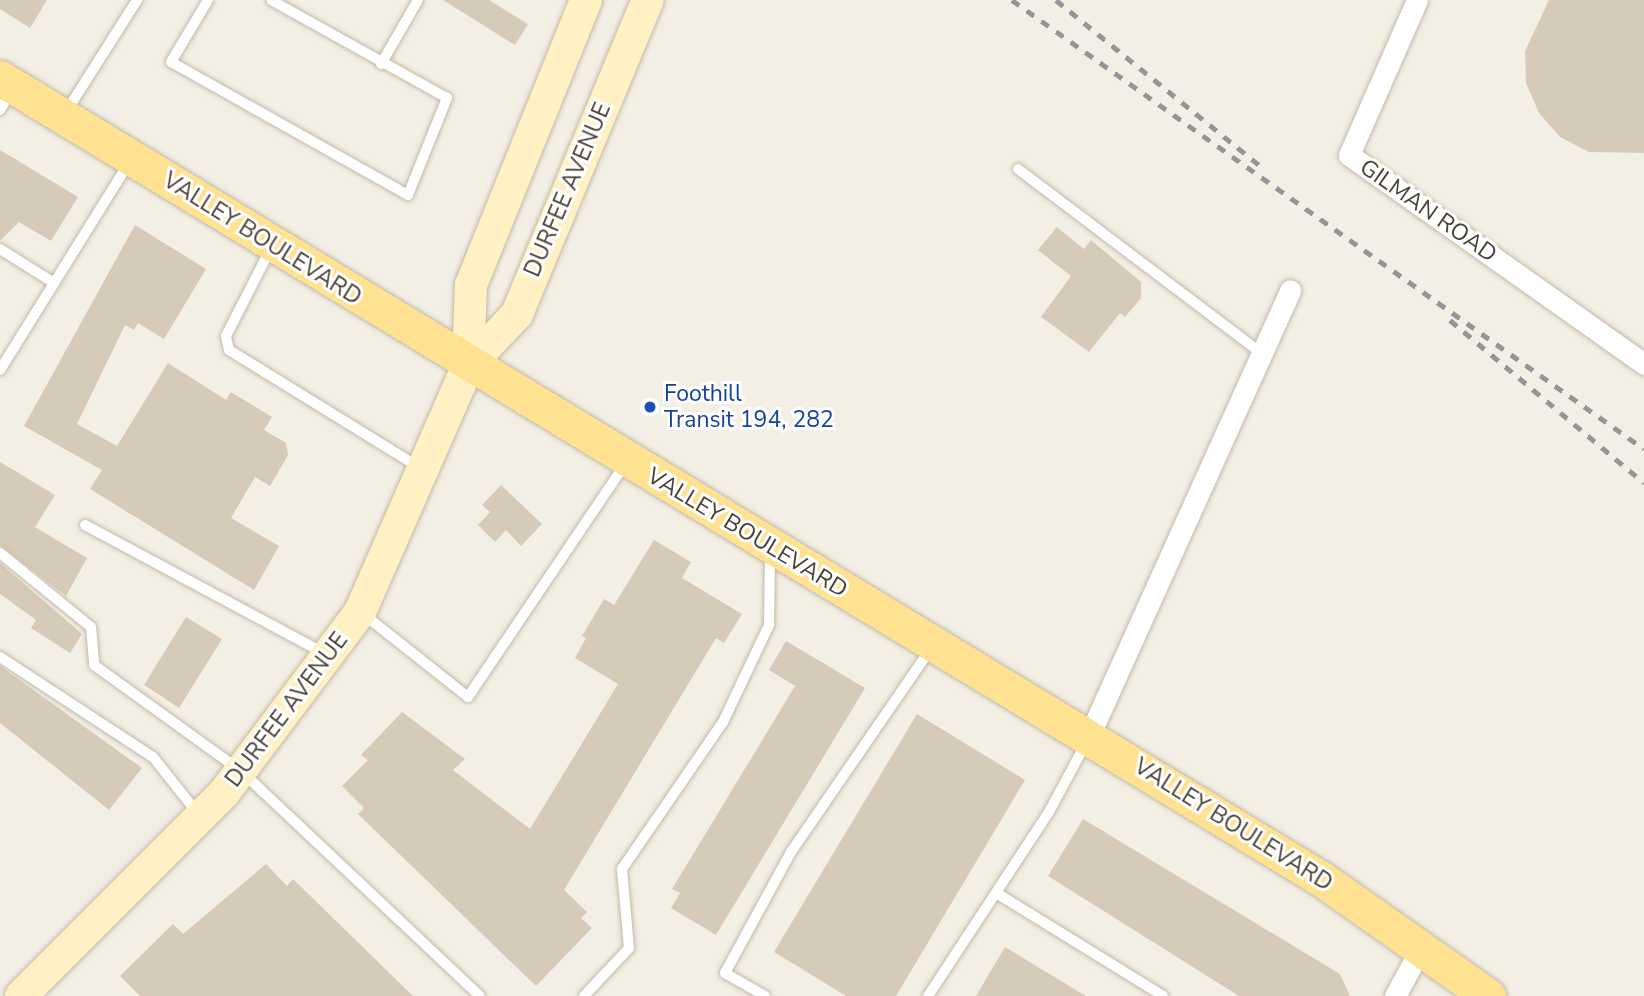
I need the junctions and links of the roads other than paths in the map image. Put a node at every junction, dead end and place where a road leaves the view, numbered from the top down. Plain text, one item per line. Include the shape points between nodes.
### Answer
1 (137, 0) edge
2 (208, 0) edge
3 (271, 0) edge
4 (418, 0) edge
5 (586, 0) edge
6 (648, 0) edge
7 (1417, 0) edge
8 (380, 64) junction
9 (5, 92) edge
10 (63, 117) junction
11 (131, 159) junction
12 (1018, 169) dead end
13 (272, 245) junction
14 (0, 249) edge
15 (54, 283) junction
16 (1290, 290) dead end
17 (1263, 354) junction
18 (1644, 364) edge
19 (468, 366) junction
20 (0, 370) edge
21 (628, 460) junction
22 (422, 469) junction
23 (85, 525) dead end
24 (770, 545) junction
25 (0, 553) edge
26 (360, 612) junction
27 (933, 646) junction
28 (329, 655) junction
29 (0, 657) edge
30 (1089, 736) junction
31 (241, 771) junction
32 (200, 817) junction
33 (998, 894) junction
34 (1422, 946) junction
35 (21, 996) edge
36 (480, 996) edge
37 (584, 996) edge
38 (765, 996) edge
39 (928, 996) edge
40 (1163, 996) edge
41 (1395, 996) edge
42 (1488, 996) edge

1 - 10 lane
2 - 8 lane via 171,62 408,195 447,98
3 - 8 lane
4 - 8 lane
5 - 19 main road, DURFEE AVENUE via 471,285
6 - 19 main road, DURFEE AVENUE via 517,314
7 - 18 street, GILMAN ROAD via 1349,155
9 - 10 main road, VALLEY BOULEVARD
10 - 11 main road, VALLEY BOULEVARD
11 - 13 main road, VALLEY BOULEVARD
11 - 15 lane
12 - 17 lane
13 - 19 main road, VALLEY BOULEVARD
13 - 22 lane via 226,336 229,350
14 - 15 lane
15 - 20 lane
16 - 17 street
17 - 30 street
19 - 21 main road, VALLEY BOULEVARD
19 - 22 main road, DURFEE AVENUE
21 - 24 main road, VALLEY BOULEVARD
21 - 26 lane via 468,697
22 - 26 main road, DURFEE AVENUE
23 - 28 lane
24 - 27 main road, VALLEY BOULEVARD
24 - 37 lane via 769,625 723,722 622,869 629,948
25 - 31 lane via 91,627 94,665
26 - 28 main road, DURFEE AVENUE
27 - 30 main road, VALLEY BOULEVARD
27 - 38 lane via 791,852 725,973
28 - 31 main road, DURFEE AVENUE
29 - 32 lane via 153,757
30 - 33 lane
30 - 34 main road, VALLEY BOULEVARD
31 - 32 main road, DURFEE AVENUE
31 - 36 lane
32 - 35 main road, DURFEE AVENUE
33 - 39 lane
33 - 40 lane
34 - 41 street
34 - 42 main road, VALLEY BOULEVARD

